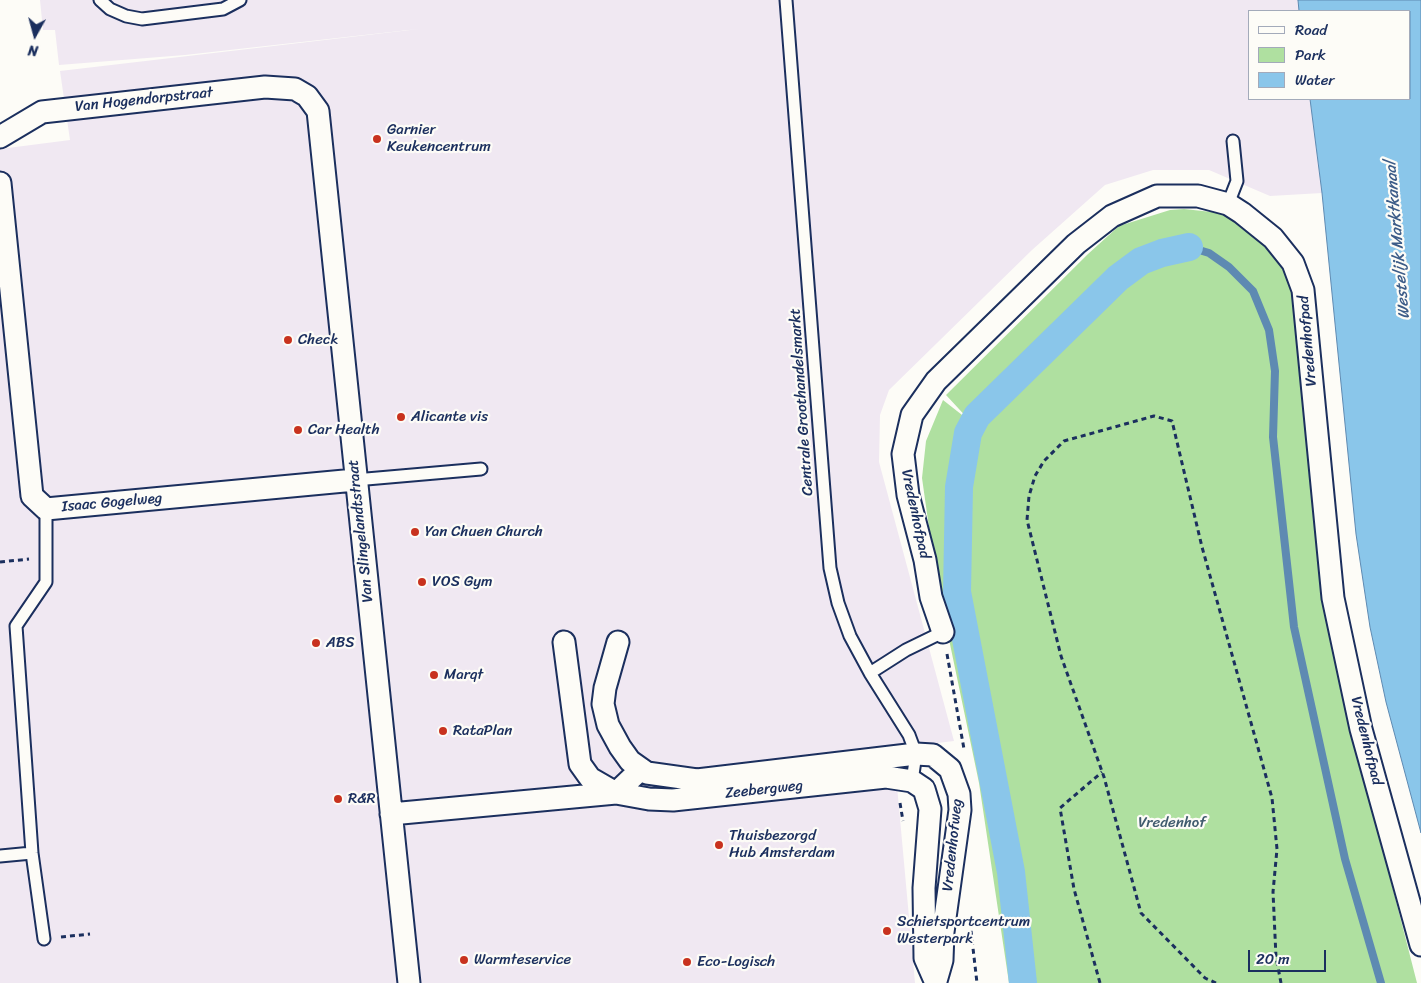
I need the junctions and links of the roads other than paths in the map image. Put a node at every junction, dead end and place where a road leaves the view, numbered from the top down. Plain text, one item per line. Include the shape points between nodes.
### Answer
1 (100, 0) edge
2 (240, 0) edge
3 (786, 0) edge
4 (295, 89) joint
5 (0, 137) edge
6 (1233, 141) dead end
7 (0, 183) edge
8 (1228, 204) junction
9 (481, 469) dead end
10 (355, 480) junction
11 (46, 509) junction
12 (943, 632) joint
13 (564, 642) dead end
14 (618, 642) dead end
15 (870, 673) junction
16 (921, 754) junction
17 (640, 770) junction
18 (905, 789) junction
19 (616, 793) junction
20 (391, 814) junction
21 (32, 853) junction
22 (0, 856) edge
23 (44, 939) road end
24 (1421, 945) edge
25 (936, 982) edge
26 (409, 983) edge

1 - 2 lane via 110,9 142,19 223,9
3 - 15 lane, Centrale Groothandelsmarkt via 830,568 850,636
4 - 5 street, Van Hogendorpstraat via 265,87 42,112
4 - 10 street, Van Slingelandtstraat via 307,96 318,112
6 - 8 lane via 1237,181
7 - 11 street, Isaac Gogelweg via 32,496
8 - 12 street, Vredenhofpad via 1198,196 1157,196 1112,216 1076,244 936,381 912,415 902,454 931,597
8 - 24 street, Vredenhofpad via 1273,238 1293,263 1303,290 1334,598 1360,729
9 - 10 lane, Isaac Gogelweg
10 - 11 street, Isaac Gogelweg
10 - 20 street, Van Slingelandtstraat
11 - 21 lane via 46,582 16,626
12 - 15 lane
13 - 19 street, Zeebergweg via 580,764 590,778
14 - 17 street via 604,688 603,704 614,736
15 - 16 lane, Centrale Groothandelsmarkt
16 - 17 street, Zeebergweg via 697,780
16 - 18 lane
16 - 25 street, Vredenhofweg via 943,762 950,769 959,794 960,810 942,960
17 - 19 street
18 - 19 street, Zeebergweg via 886,777 673,800
18 - 25 street, Vredenhofweg via 924,789 930,808 925,958
19 - 20 street, Zeebergweg
20 - 26 street, Van Slingelandtstraat
21 - 22 lane
21 - 23 lane

